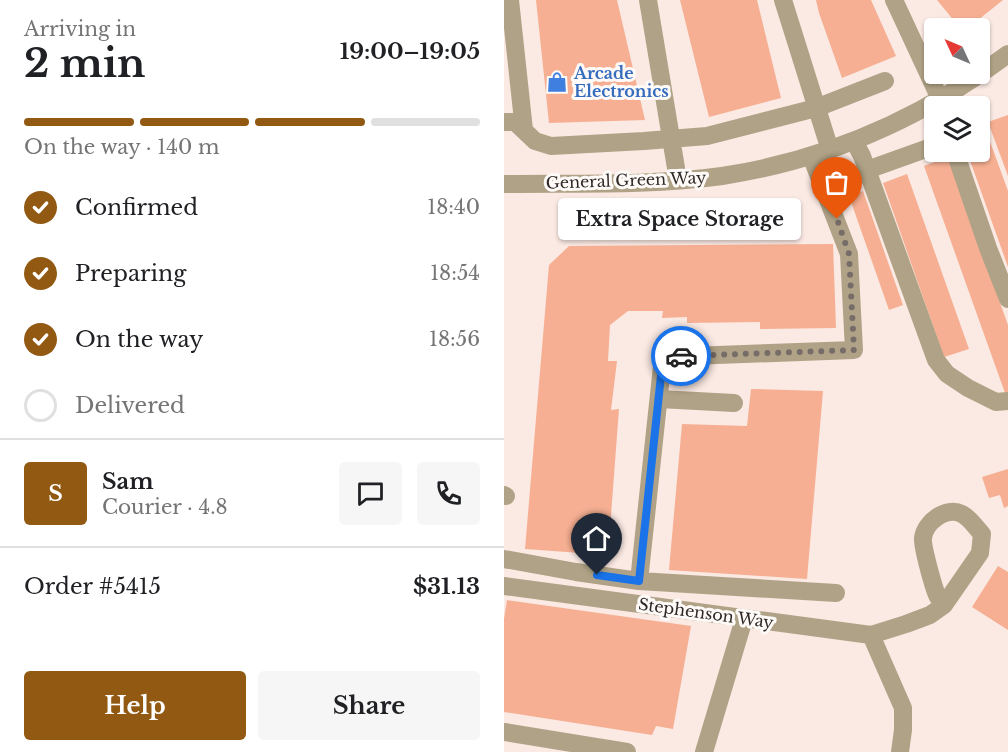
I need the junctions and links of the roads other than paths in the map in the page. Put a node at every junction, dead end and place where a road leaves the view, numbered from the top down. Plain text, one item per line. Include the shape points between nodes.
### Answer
1 (510, 0) edge
2 (648, 0) edge
3 (783, 0) edge
4 (894, 0) edge
5 (1008, 54) edge
6 (885, 81) dead end
7 (939, 96) edge
8 (945, 96) edge
9 (816, 108) junction
10 (924, 108) edge
11 (504, 122) edge
12 (524, 130) junction
13 (671, 139) junction
14 (854, 141) junction
15 (830, 150) junction
16 (924, 150) edge
17 (811, 156) junction
18 (958, 162) edge
19 (867, 170) junction
20 (678, 180) junction
21 (504, 184) edge
22 (1008, 299) edge
23 (659, 399) junction
24 (1008, 401) edge
25 (734, 403) dead end
26 (504, 559) edge
27 (639, 581) junction
28 (504, 586) edge
29 (836, 593) dead end
30 (944, 604) junction
31 (744, 619) junction
32 (871, 635) junction
33 (504, 732) edge
34 (627, 752) edge
35 (704, 752) edge
36 (900, 752) edge

1 - 12 street
2 - 13 street
3 - 9 street
4 - 7 street
5 - 8 street, General Green Way
6 - 9 street
9 - 13 street via 706,136
9 - 15 street
10 - 14 street, General Green Way
11 - 12 street via 515,122
12 - 13 street via 535,141 551,146
13 - 20 street
14 - 15 street, General Green Way
14 - 19 street
15 - 17 street, General Green Way
16 - 19 street
17 - 20 street, General Green Way via 721,176
17 - 23 street via 849,254 854,350 663,357
18 - 22 street
19 - 24 street via 936,360 947,375 968,388 996,402
20 - 21 street, General Green Way
23 - 25 street
23 - 27 street
26 - 27 street
27 - 29 street
28 - 31 street, Stephenson Way
30 - 30 street via 980,554 982,534 956,512 936,518 925,530 923,541 938,597
30 - 32 street, Stephenson Way via 930,615
31 - 32 street, Stephenson Way
31 - 35 street
32 - 36 street via 903,708
33 - 34 street

